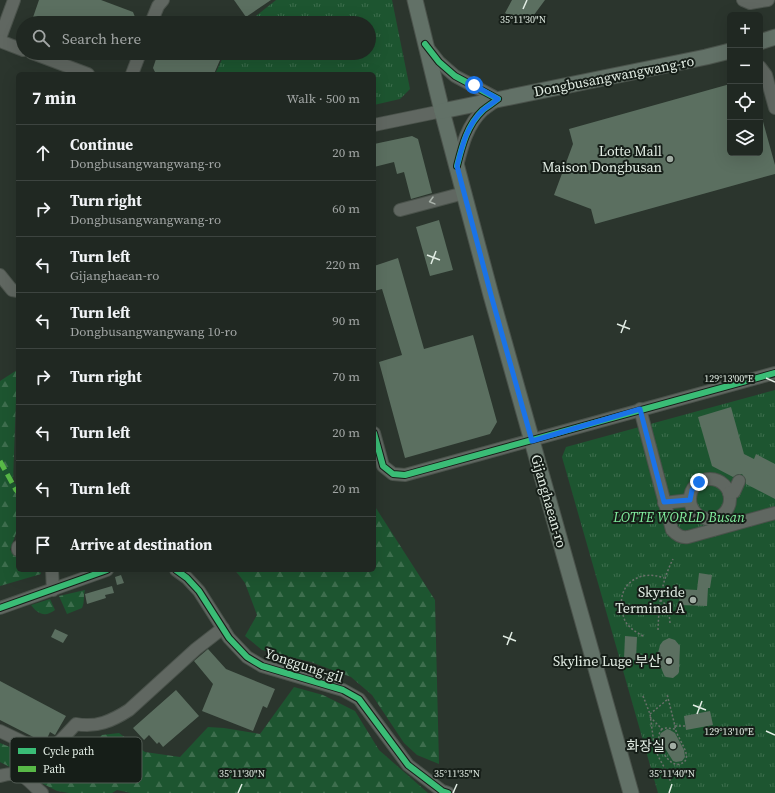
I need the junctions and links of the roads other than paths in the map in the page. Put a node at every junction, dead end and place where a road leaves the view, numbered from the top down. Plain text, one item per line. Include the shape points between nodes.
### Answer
1 (14, 0) edge
2 (416, 0) edge
3 (744, 0) edge
4 (768, 0) edge
5 (161, 1) edge
6 (154, 16) edge
7 (775, 37) edge
8 (0, 40) edge
9 (763, 41) edge
10 (425, 44) junction
11 (16, 47) edge
12 (727, 52) edge
13 (51, 60) edge
14 (137, 60) edge
15 (763, 70) edge
16 (83, 72) edge
17 (133, 72) edge
18 (498, 99) junction
19 (775, 108) edge
20 (442, 112) junction
21 (376, 125) edge
22 (457, 166) junction
23 (464, 193) junction
24 (400, 210) dead end
25 (0, 275) edge
26 (16, 291) edge
27 (775, 373) edge
28 (640, 409) junction
29 (376, 440) edge
30 (532, 441) junction
31 (739, 481) dead end
32 (729, 493) junction
33 (690, 500) junction
34 (664, 502) junction
35 (775, 512) edge
36 (52, 572) edge
37 (102, 572) edge
38 (179, 572) edge
39 (53, 590) junction
40 (0, 608) edge
41 (223, 628) junction
42 (0, 731) edge
43 (13, 737) edge
44 (64, 737) edge
45 (10, 775) edge
46 (0, 776) edge
47 (32, 783) edge
48 (42, 793) edge
49 (448, 793) edge
50 (631, 793) edge

1 - 8 street
2 - 10 main road, Gijanghaean-ro
3 - 4 street via 750,3
5 - 6 street
7 - 9 main road
8 - 11 street
10 - 18 street via 439,62 455,76
10 - 20 main road, Gijanghaean-ro
12 - 18 main road, Dongbusangwangwang-ro
13 - 16 street
14 - 17 street
15 - 19 street
18 - 20 main road, Dongbusangwangwang-ro
18 - 22 street, Dongbusangwangwang-ro via 483,110 470,126
20 - 21 street
20 - 22 main road, Gijanghaean-ro
22 - 23 main road, Gijanghaean-ro
23 -> 24 street
23 - 30 main road, Gijanghaean-ro
25 - 26 street
27 - 28 street
28 - 30 street
28 - 34 street
29 - 30 street via 383,466 393,474 405,475
30 - 50 main road, Gijanghaean-ro
31 - 32 street via 734,492
32 - 33 street via 722,483 709,479 695,486
32 - 33 street via 725,511 712,518 697,514
33 - 34 street
34 - 35 street via 672,530 681,538
36 - 39 street
37 - 39 street
38 - 41 street, Yonggung-gil via 198,591
39 - 40 street
41 - 44 street via 129,710 103,724 76,724
41 - 49 street, Yonggung-gil via 247,657 262,666 343,690 359,699 408,765
42 - 43 street
45 - 46 street
47 - 48 street

